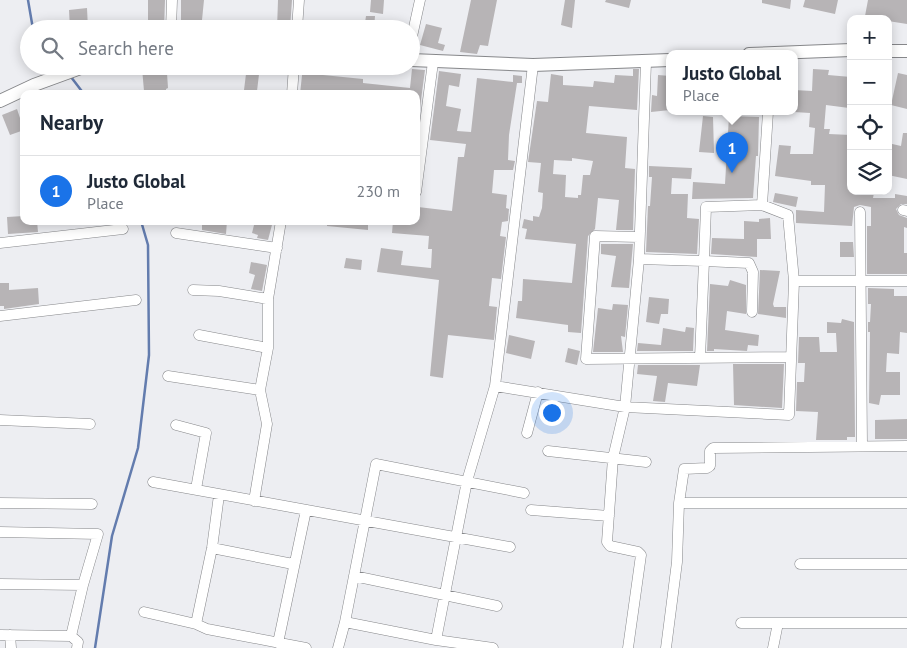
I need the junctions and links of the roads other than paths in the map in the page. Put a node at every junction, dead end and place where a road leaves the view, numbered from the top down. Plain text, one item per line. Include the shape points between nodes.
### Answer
1 (172, 0) edge
2 (300, 0) edge
3 (420, 0) edge
4 (171, 20) edge
5 (298, 20) edge
6 (416, 20) edge
7 (847, 50) edge
8 (892, 51) edge
9 (798, 52) edge
10 (907, 52) edge
11 (666, 60) edge
12 (420, 61) edge
13 (433, 62) junction
14 (646, 62) junction
15 (533, 65) junction
16 (61, 75) edge
17 (293, 75) edge
18 (23, 90) edge
19 (292, 90) edge
20 (20, 92) edge
21 (0, 101) edge
22 (768, 115) edge
23 (420, 161) edge
24 (762, 205) junction
25 (860, 212) dead end
26 (280, 225) edge
27 (123, 229) dead end
28 (176, 233) dead end
29 (639, 237) junction
30 (0, 243) edge
31 (277, 248) junction
32 (639, 259) junction
33 (704, 261) junction
34 (861, 280) junction
35 (794, 281) junction
36 (907, 281) edge
37 (193, 290) dead end
38 (136, 300) dead end
39 (268, 300) junction
40 (752, 312) dead end
41 (0, 316) edge
42 (199, 335) dead end
43 (268, 348) junction
44 (791, 356) junction
45 (700, 358) junction
46 (628, 359) junction
47 (168, 376) dead end
48 (495, 386) junction
49 (260, 390) junction
50 (538, 392) junction
51 (625, 408) junction
52 (0, 420) edge
53 (90, 424) dead end
54 (176, 425) dead end
55 (527, 433) dead end
56 (862, 446) junction
57 (907, 446) edge
58 (548, 451) dead end
59 (613, 458) junction
60 (646, 462) dead end
61 (153, 482) dead end
62 (467, 482) junction
63 (196, 490) junction
64 (524, 493) dead end
65 (219, 495) junction
66 (254, 501) junction
67 (0, 503) edge
68 (679, 503) junction
69 (907, 503) edge
70 (92, 504) dead end
71 (306, 510) junction
72 (531, 510) dead end
73 (609, 516) junction
74 (365, 521) junction
75 (0, 532) edge
76 (456, 536) junction
77 (510, 547) dead end
78 (212, 548) junction
79 (293, 564) junction
80 (800, 564) dead end
81 (907, 564) edge
82 (354, 576) junction
83 (0, 584) edge
84 (82, 585) junction
85 (444, 595) junction
86 (497, 606) dead end
87 (144, 612) dead end
88 (345, 622) junction
89 (907, 622) edge
90 (741, 623) dead end
91 (778, 623) junction
92 (196, 624) junction
93 (5, 635) edge
94 (72, 636) junction
95 (436, 640) junction
96 (278, 643) junction
97 (11, 648) edge
98 (77, 648) edge
99 (306, 648) edge
100 (338, 648) edge
101 (493, 648) edge
102 (628, 648) edge
103 (666, 648) edge
104 (774, 648) edge

1 - 4 street
2 - 5 street
3 - 6 street
7 - 9 street
8 - 10 street
11 - 14 street
12 - 13 street
13 - 15 street
13 - 23 street
14 - 15 street
14 - 29 street
15 - 48 street
16 - 18 street
17 - 19 street
20 - 21 street
22 - 24 street
24 - 33 street via 706,208
24 - 35 street via 788,215
25 - 34 street
26 - 31 street
27 - 30 street
28 - 31 street
29 - 32 street
29 - 46 street via 595,236 586,359
31 - 39 street
32 - 33 street
32 - 46 street
33 - 40 street via 749,263 753,272
33 - 45 street
34 - 35 street
34 - 36 street
34 - 56 street
35 - 44 street
37 - 39 street
38 - 41 street
39 - 43 street
42 - 43 street
43 - 49 street
44 - 45 street
44 - 51 street via 789,415
45 - 46 street
46 - 51 street
47 - 49 street
48 - 50 street
48 - 62 street
49 - 66 street via 267,424
50 - 51 street
50 - 55 street
51 - 59 street
52 - 53 street
54 - 63 street via 206,433
56 - 57 street
56 - 68 street via 712,448 710,466 684,468
58 - 59 street
59 - 60 street
59 - 73 street
61 - 63 street
62 - 64 street
62 - 74 street via 376,464
62 - 76 street
63 - 65 street
65 - 66 street
65 - 78 street
66 - 71 street
67 - 70 street
68 - 69 street
68 - 103 street via 677,562
71 - 74 street
71 - 79 street
72 - 73 street
73 - 102 street via 607,542 610,546 641,555
74 - 76 street
74 - 82 street
75 - 84 street via 98,534
76 - 77 street
76 - 85 street
78 - 79 street
78 - 92 street
79 - 96 street
80 - 81 street
82 - 85 street
82 - 88 street
83 - 84 street
84 - 94 street
85 - 86 street
85 - 95 street
87 - 92 street
88 - 95 street
88 - 100 street
89 - 91 street
90 - 91 street
91 - 104 street
92 - 96 street
93 - 94 street
93 - 97 street
94 - 98 street via 78,642
95 - 101 street
96 - 99 street

